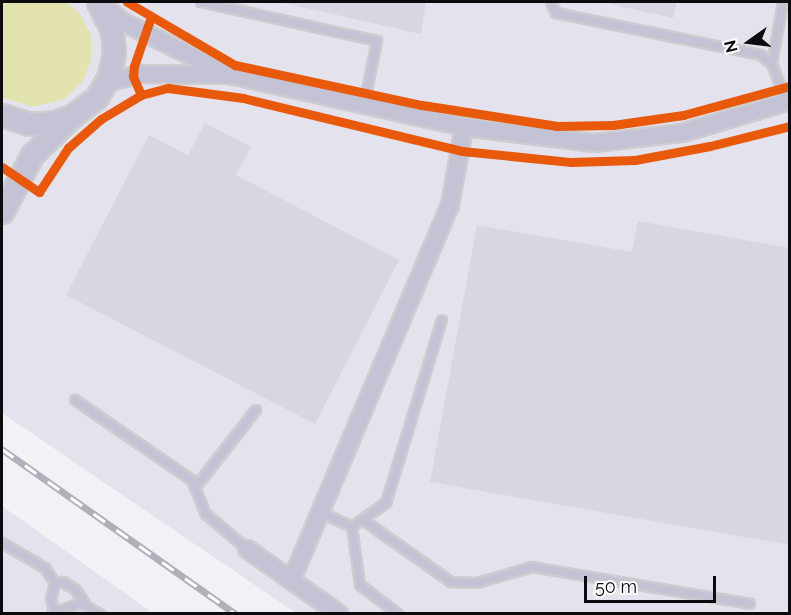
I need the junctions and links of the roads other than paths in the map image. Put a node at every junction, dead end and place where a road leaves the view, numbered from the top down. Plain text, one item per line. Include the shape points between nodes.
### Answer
1 (99, 2) edge
2 (201, 2) edge
3 (551, 2) edge
4 (783, 2) edge
5 (772, 64) junction
6 (230, 75) junction
7 (105, 83) junction
8 (788, 101) edge
9 (364, 105) junction
10 (2, 115) edge
11 (72, 116) junction
12 (464, 127) junction
13 (2, 212) edge
14 (442, 320) dead end
15 (75, 400) dead end
16 (256, 410) dead end
17 (195, 488) junction
18 (320, 513) junction
19 (363, 519) junction
20 (352, 527) junction
21 (2, 543) edge
22 (247, 549) joint
23 (292, 579) junction
24 (55, 583) junction
25 (85, 604) junction
26 (750, 604) dead end
27 (54, 613) edge
28 (100, 614) edge
29 (339, 614) edge
30 (398, 614) edge

1 - 6 street via 123,22
1 - 7 street via 113,39 112,65
2 - 9 lane via 377,41
3 - 5 lane via 556,13 761,55
4 - 5 lane
5 - 8 lane
6 - 7 street via 142,74
6 - 9 street
7 - 11 street via 89,105
8 - 12 street via 682,133 596,143
9 - 12 street
10 - 11 street via 39,124
11 - 13 street via 32,155
12 - 18 street via 450,205
14 - 19 lane via 386,503
15 - 17 lane via 192,480
16 - 17 lane
17 - 22 lane via 206,514
18 - 20 lane
18 - 23 street
19 - 20 lane
19 - 26 lane via 451,582 477,583 532,567
20 - 30 lane via 360,585
21 - 24 lane via 45,568
22 - 23 street
23 - 29 street
24 - 25 lane via 63,582 76,590
24 - 27 lane via 51,598
25 - 27 lane
25 - 28 lane

